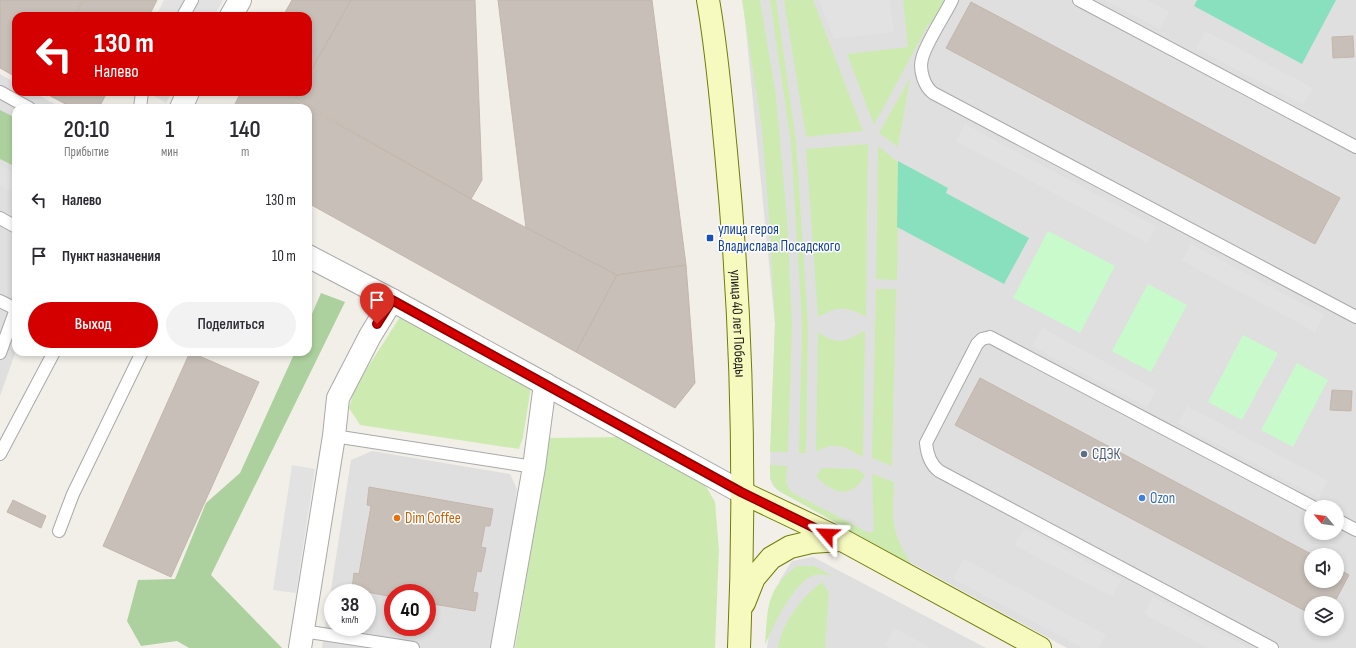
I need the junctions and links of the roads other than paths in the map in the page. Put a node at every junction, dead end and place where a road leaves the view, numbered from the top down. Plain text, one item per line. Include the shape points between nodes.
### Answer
1 (192, 0) edge
2 (240, 0) edge
3 (708, 0) edge
4 (952, 0) edge
5 (1079, 0) edge
6 (185, 12) edge
7 (233, 12) edge
8 (0, 92) edge
9 (22, 104) edge
10 (1356, 147) edge
11 (0, 218) edge
12 (12, 225) edge
13 (312, 258) edge
14 (392, 300) junction
15 (0, 301) edge
16 (12, 307) edge
17 (1356, 317) edge
18 (12, 320) edge
19 (0, 353) edge
20 (52, 356) edge
21 (140, 356) edge
22 (545, 384) junction
23 (334, 436) junction
24 (0, 454) edge
25 (534, 467) junction
26 (741, 492) junction
27 (1304, 502) edge
28 (1344, 524) edge
29 (1356, 530) edge
30 (59, 531) dead end
31 (842, 540) junction
32 (740, 614) junction
33 (301, 639) edge
34 (413, 648) edge
35 (502, 648) edge
36 (739, 648) edge
37 (1040, 648) edge
38 (1272, 648) edge

1 - 6 lane
2 - 7 street
3 - 26 street, улица 40 лет Победы via 715,38 734,231 741,368
4 - 17 lane via 922,60 925,82 933,93
5 - 10 lane
8 - 9 lane
11 - 12 lane
13 - 14 street
14 - 22 street
14 - 23 street via 338,398
15 - 16 lane
18 - 19 lane
20 - 24 lane
21 - 30 lane via 73,494
22 - 25 street
22 - 26 street
23 - 25 lane
23 - 33 street
25 - 35 street
26 - 31 street
26 - 32 street, улица 40 лет Победы
27 - 38 lane via 990,336 977,344 926,443 930,460 939,471
28 - 29 lane
31 - 32 street via 811,542 790,547 771,558 754,578
31 - 37 street
32 - 36 street, улица 40 лет Победы
33 - 34 lane

